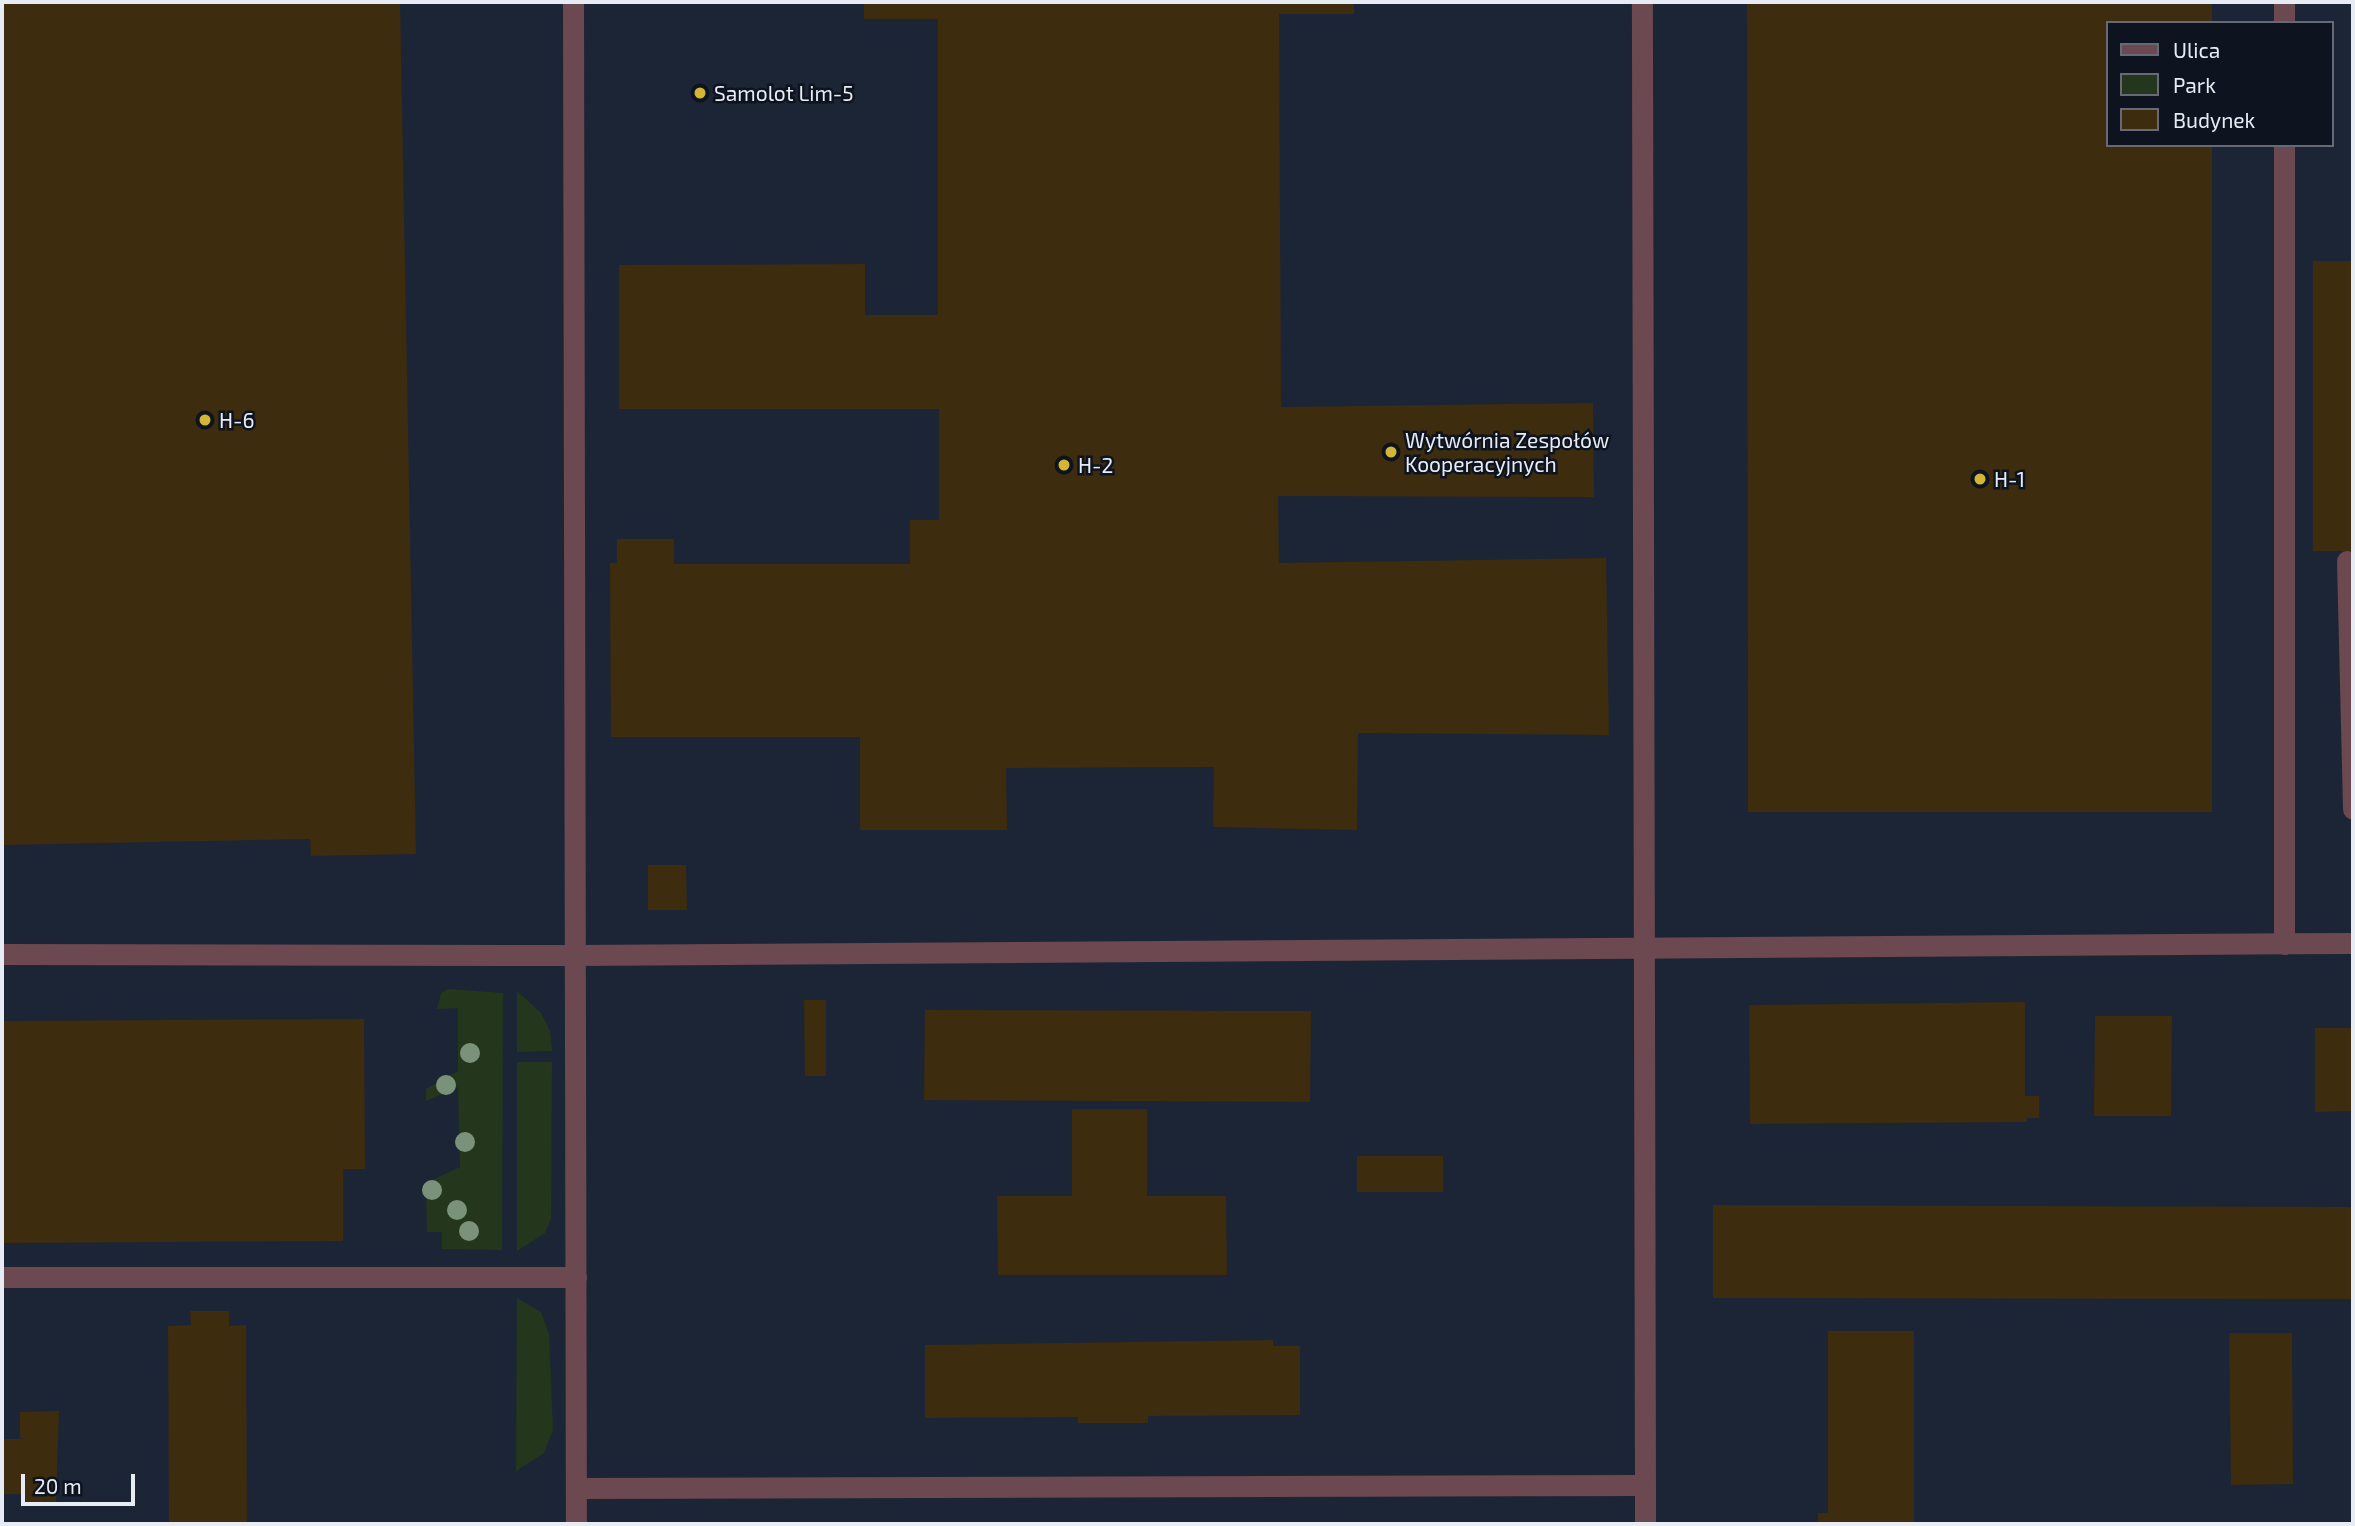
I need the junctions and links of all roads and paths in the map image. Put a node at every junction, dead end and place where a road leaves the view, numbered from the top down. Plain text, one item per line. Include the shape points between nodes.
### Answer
1 (573, 2) edge
2 (1642, 2) edge
3 (2284, 2) edge
4 (2284, 21) edge
5 (2284, 147) edge
6 (2347, 561) dead end
7 (2353, 809) edge
8 (2353, 943) edge
9 (2284, 944) junction
10 (1644, 945) junction
11 (2, 954) edge
12 (575, 955) junction
13 (2, 1277) edge
14 (576, 1277) junction
15 (1645, 1485) junction
16 (576, 1488) junction
17 (576, 1524) edge
18 (1645, 1524) edge

1 - 12 lane
2 - 10 lane
3 - 4 lane
5 - 9 lane
6 - 7 lane
8 - 9 lane
9 - 10 lane
10 - 12 lane
10 - 15 lane
11 - 12 lane
12 - 14 lane
13 - 14 lane
14 - 16 lane
15 - 16 lane
15 - 18 lane
16 - 17 lane

